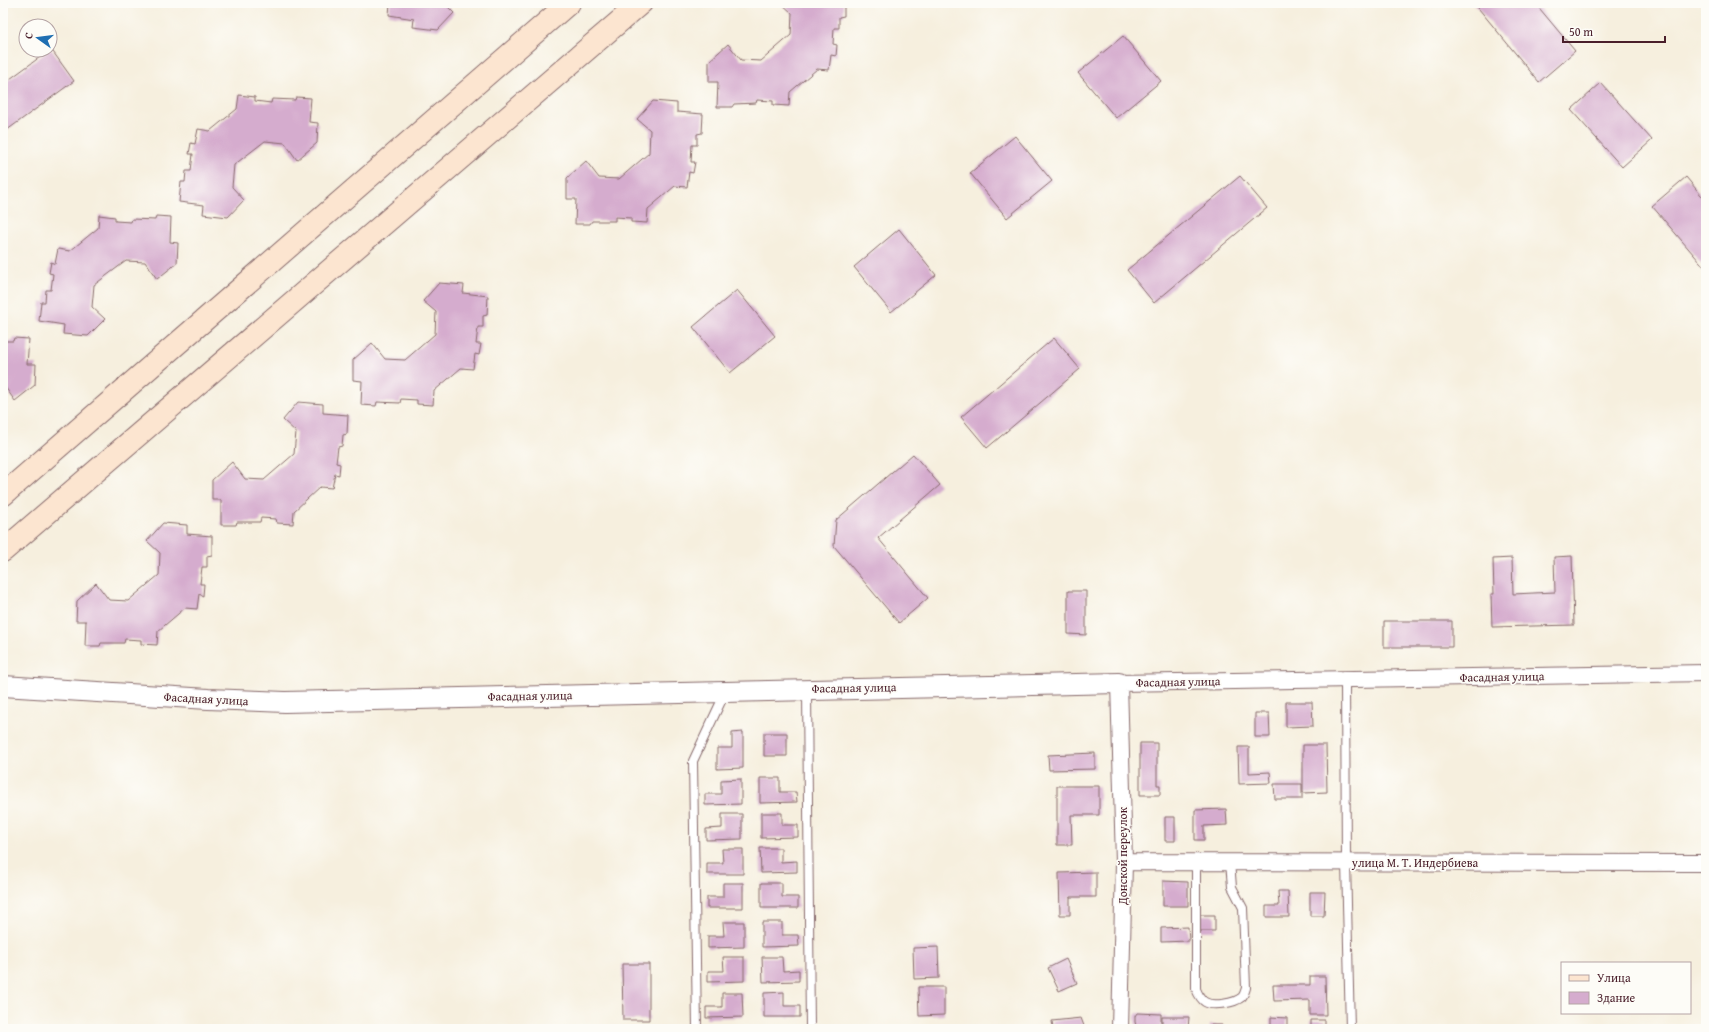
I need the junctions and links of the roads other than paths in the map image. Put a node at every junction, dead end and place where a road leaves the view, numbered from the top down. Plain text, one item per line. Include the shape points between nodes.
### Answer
1 (569, 3) edge
2 (641, 3) edge
3 (3, 495) edge
4 (3, 551) edge
5 (1706, 673) edge
6 (1345, 680) junction
7 (1119, 683) junction
8 (3, 686) edge
9 (807, 689) junction
10 (726, 691) junction
11 (1124, 862) junction
12 (1196, 862) junction
13 (1230, 862) junction
14 (1346, 862) junction
15 (1706, 863) edge
16 (697, 1029) edge
17 (810, 1029) edge
18 (1120, 1029) edge
19 (1350, 1029) edge

1 - 3 main road
2 - 4 main road
5 - 6 street, Фасадная улица
6 - 7 street, Фасадная улица
6 - 14 lane
7 - 9 street, Фасадная улица
7 - 11 street, Донской переулок
8 - 10 street, Фасадная улица via 255,702
9 - 10 street, Фасадная улица
9 - 17 lane
10 - 16 lane via 694,761
11 - 12 street, улица М. Т. Индербиева
11 - 18 street, Донской переулок
12 - 13 street, улица М. Т. Индербиева
12 - 13 lane via 1196,989 1200,999 1215,1004 1234,1001 1243,996 1246,988 1243,908 1232,887
13 - 14 street, улица М. Т. Индербиева
14 - 15 street, улица М. Т. Индербиева
14 - 19 lane

